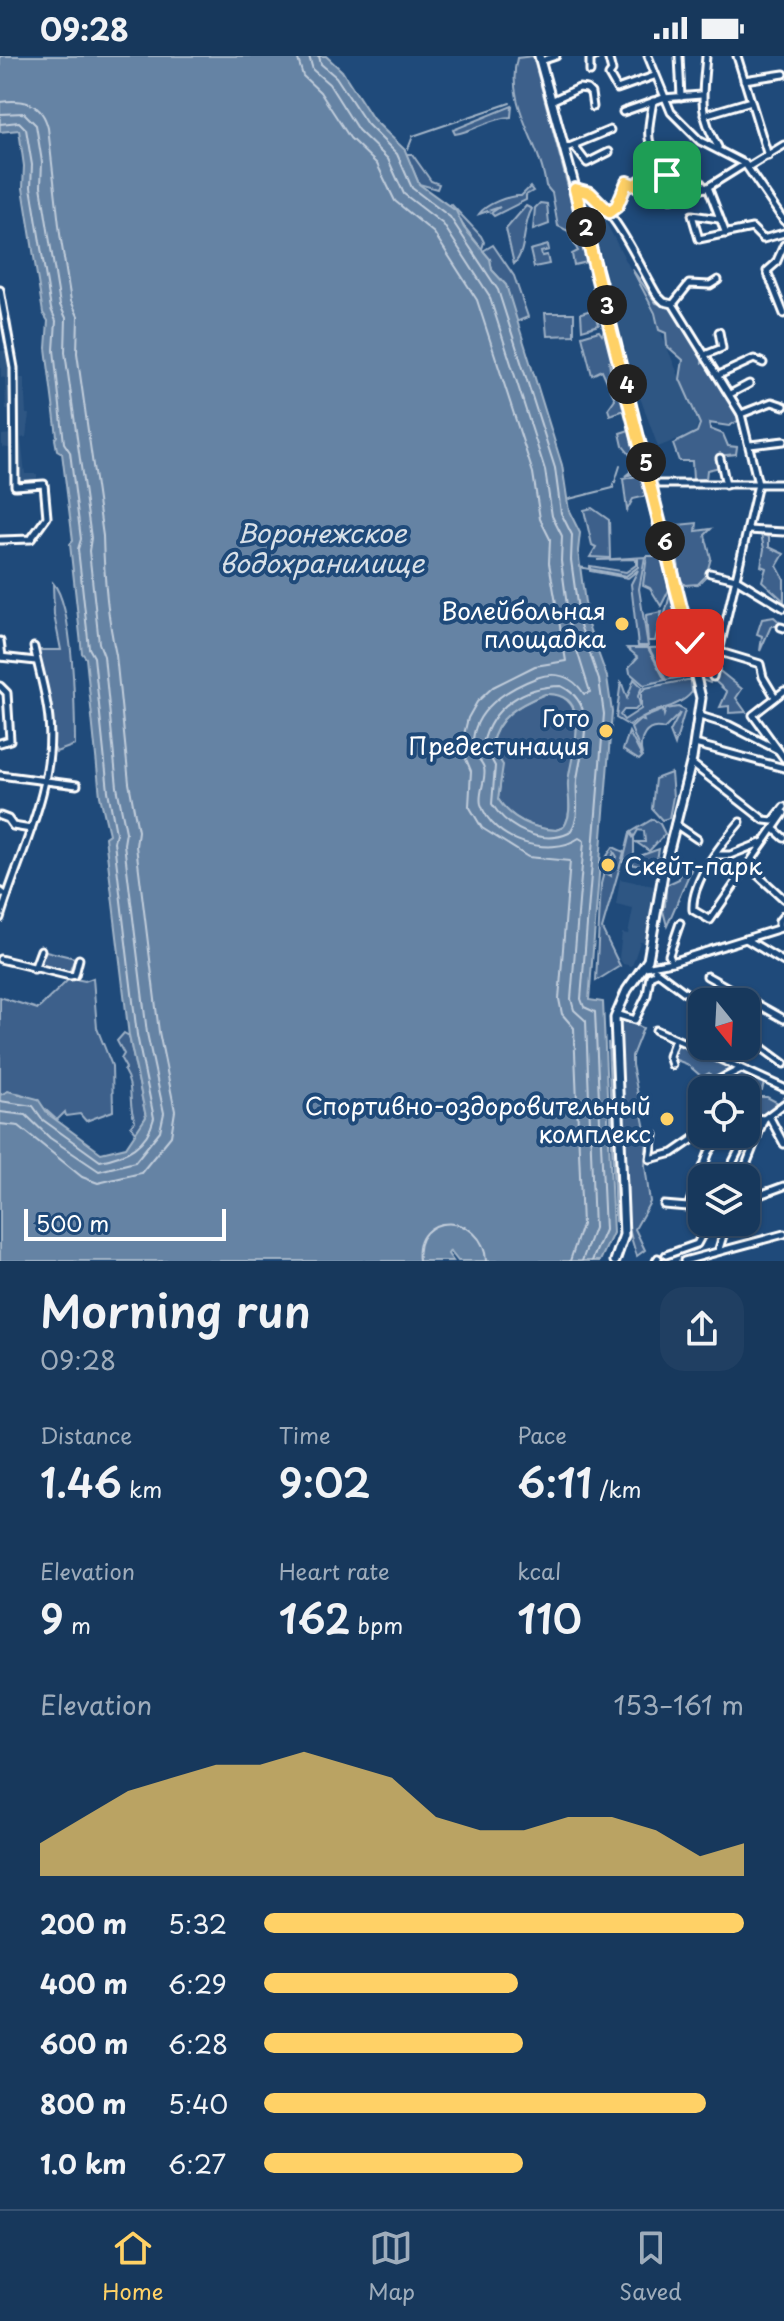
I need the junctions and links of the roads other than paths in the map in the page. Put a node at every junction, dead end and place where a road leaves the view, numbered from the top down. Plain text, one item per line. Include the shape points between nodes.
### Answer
1 (556, 56) edge
2 (595, 56) edge
3 (608, 56) edge
4 (648, 56) edge
5 (679, 56) edge
6 (706, 56) edge
7 (737, 56) edge
8 (540, 58) edge
9 (590, 72) dead end
10 (784, 74) edge
11 (654, 76) junction
12 (744, 80) junction
13 (701, 95) junction
14 (681, 97) junction
15 (663, 98) junction
16 (551, 101) junction
17 (653, 101) junction
18 (751, 101) junction
19 (593, 107) dead end
20 (623, 112) dead end
21 (704, 115) junction
22 (610, 130) dead end
23 (784, 145) edge
24 (574, 146) junction
25 (719, 147) junction
26 (564, 149) junction
27 (609, 152) dead end
28 (768, 156) junction
29 (746, 165) junction
30 (667, 175) dead end
31 (707, 188) junction
32 (575, 189) junction
33 (670, 199) dead end
34 (609, 212) junction
35 (719, 219) junction
36 (784, 221) edge
37 (784, 233) edge
38 (726, 234) junction
39 (784, 245) edge
40 (718, 280) dead end
41 (0, 290) edge
42 (673, 304) junction
43 (784, 314) edge
44 (3, 318) edge
45 (0, 327) edge
46 (8, 327) junction
47 (719, 332) dead end
48 (707, 354) junction
49 (763, 363) dead end
50 (719, 375) junction
51 (749, 384) dead end
52 (730, 394) junction
53 (784, 406) edge
54 (741, 414) junction
55 (784, 441) edge
56 (750, 445) junction
57 (720, 458) dead end
58 (651, 484) junction
59 (758, 484) junction
60 (784, 484) edge
61 (726, 485) junction
62 (748, 530) junction
63 (784, 532) edge
64 (0, 540) edge
65 (710, 573) dead end
66 (736, 579) junction
67 (784, 608) edge
68 (0, 641) edge
69 (690, 643) junction
70 (34, 647) dead end
71 (719, 650) junction
72 (1, 657) edge
73 (37, 661) junction
74 (713, 677) dead end
75 (0, 686) edge
76 (784, 691) edge
77 (775, 697) junction
78 (700, 716) junction
79 (0, 743) edge
80 (695, 744) junction
81 (778, 750) junction
82 (784, 758) edge
83 (691, 763) junction
84 (784, 768) edge
85 (0, 775) edge
86 (44, 782) junction
87 (77, 785) dead end
88 (784, 807) edge
89 (784, 813) edge
90 (0, 816) edge
91 (740, 822) dead end
92 (675, 824) junction
93 (31, 829) junction
94 (774, 829) junction
95 (784, 838) edge
96 (697, 839) dead end
97 (764, 841) junction
98 (718, 855) junction
99 (749, 867) junction
100 (0, 891) edge
101 (7, 896) junction
102 (784, 899) edge
103 (784, 915) edge
104 (0, 918) edge
105 (680, 923) dead end
106 (782, 928) edge
107 (746, 939) junction
108 (41, 950) dead end
109 (0, 959) edge
110 (79, 959) dead end
111 (675, 962) junction
112 (784, 962) edge
113 (686, 965) dead end
114 (34, 969) junction
115 (651, 969) junction
116 (707, 976) dead end
117 (688, 995) edge
118 (616, 1014) junction
119 (784, 1018) edge
120 (656, 1030) dead end
121 (675, 1039) junction
122 (760, 1046) edge
123 (784, 1064) edge
124 (672, 1065) dead end
125 (741, 1069) junction
126 (727, 1076) edge
127 (784, 1088) edge
128 (784, 1104) edge
129 (760, 1118) edge
130 (766, 1118) junction
131 (760, 1125) edge
132 (654, 1135) dead end
133 (688, 1141) edge
134 (784, 1144) edge
135 (712, 1148) edge
136 (784, 1186) edge
137 (760, 1195) edge
138 (664, 1205) dead end
139 (784, 1234) edge
140 (701, 1236) edge
141 (723, 1236) edge
142 (719, 1249) junction
143 (618, 1261) edge
144 (675, 1261) edge
145 (684, 1261) edge

1 - 8 street
2 - 9 street
3 - 11 street via 609,75 617,89
4 - 11 street
5 - 14 street
6 - 13 street
7 - 12 street
8 - 16 main road
10 - 12 street
11 - 15 street
12 - 18 street
13 - 14 street
13 - 21 street
14 - 15 street
15 - 17 street
15 - 25 street via 700,141
16 - 19 street via 587,89
16 - 26 main road
17 - 20 street
17 - 31 street via 649,135 657,155 686,164
18 - 21 street
18 - 28 street
21 - 25 street
22 - 24 street
23 - 28 street
24 - 26 street
24 - 27 street via 587,163
25 - 29 street
26 - 32 main road
28 - 29 street
29 - 31 street
29 - 36 street
30 - 34 street via 653,175 634,185 627,182
31 - 33 street
31 - 35 street
32 - 34 street via 590,193
32 - 58 main road
34 - 42 street via 657,295
35 - 38 street
35 - 38 street via 692,215 701,241
37 - 38 street via 763,239 752,228
39 - 43 street via 767,271
40 - 42 street via 689,284
41 - 44 street
42 - 48 street
44 - 46 street
45 - 46 street
46 - 64 street via 14,368 15,486 44,484 47,517 31,539
47 - 48 street via 722,348
48 - 50 street
49 - 50 street via 754,359
50 - 52 street
51 - 52 street
52 - 54 street
53 - 54 street via 772,402
54 - 56 street
55 - 56 street
56 - 59 street
57 - 61 street
58 - 61 street
58 - 69 main road
59 - 60 street
59 - 61 street
59 - 62 street
62 - 63 street
62 - 66 street
65 - 66 street
66 - 67 street
66 - 71 street
68 - 72 street
69 - 71 street
69 - 78 main road
70 - 73 street
71 - 74 street
71 - 77 street via 760,664
72 - 73 street
73 - 86 street via 50,722
75 - 79 street via 7,693 10,740
76 - 77 street
77 - 81 street via 754,711 754,719
78 - 80 main road
78 - 81 street
80 - 83 main road
80 - 84 street
81 - 82 street
83 - 88 street via 764,820 773,821
83 - 92 main road
85 - 86 street
86 - 87 street
86 - 93 street
89 - 94 street
90 - 93 street via 13,826
91 - 98 street
92 - 96 street
92 - 115 main road
93 - 101 street
94 - 95 street
94 - 97 street
97 - 98 street
97 - 99 street
98 - 99 street via 702,877 693,903 696,912 710,920
99 - 102 street
100 - 101 street
101 - 104 street
103 - 106 street via 779,921
105 - 111 street via 669,955
106 - 107 street
107 - 111 street
107 - 112 street
108 - 114 street
109 - 114 street
110 - 114 street via 75,975
111 - 113 street
111 - 115 street
115 - 117 street
115 - 118 main road via 627,990
115 - 118 street via 635,1020
116 - 119 street
118 - 143 main road via 624,1235
120 - 121 street
121 - 124 street via 669,1056
121 - 125 street
122 - 123 street
125 - 126 street
125 - 127 street
128 - 130 street
129 - 130 street
130 - 131 street
130 - 134 street
132 - 133 street via 650,1159 673,1153
135 - 138 street via 688,1207
136 - 137 street
139 - 142 street
140 - 144 street via 697,1244 669,1253
141 - 142 street
142 - 145 street

